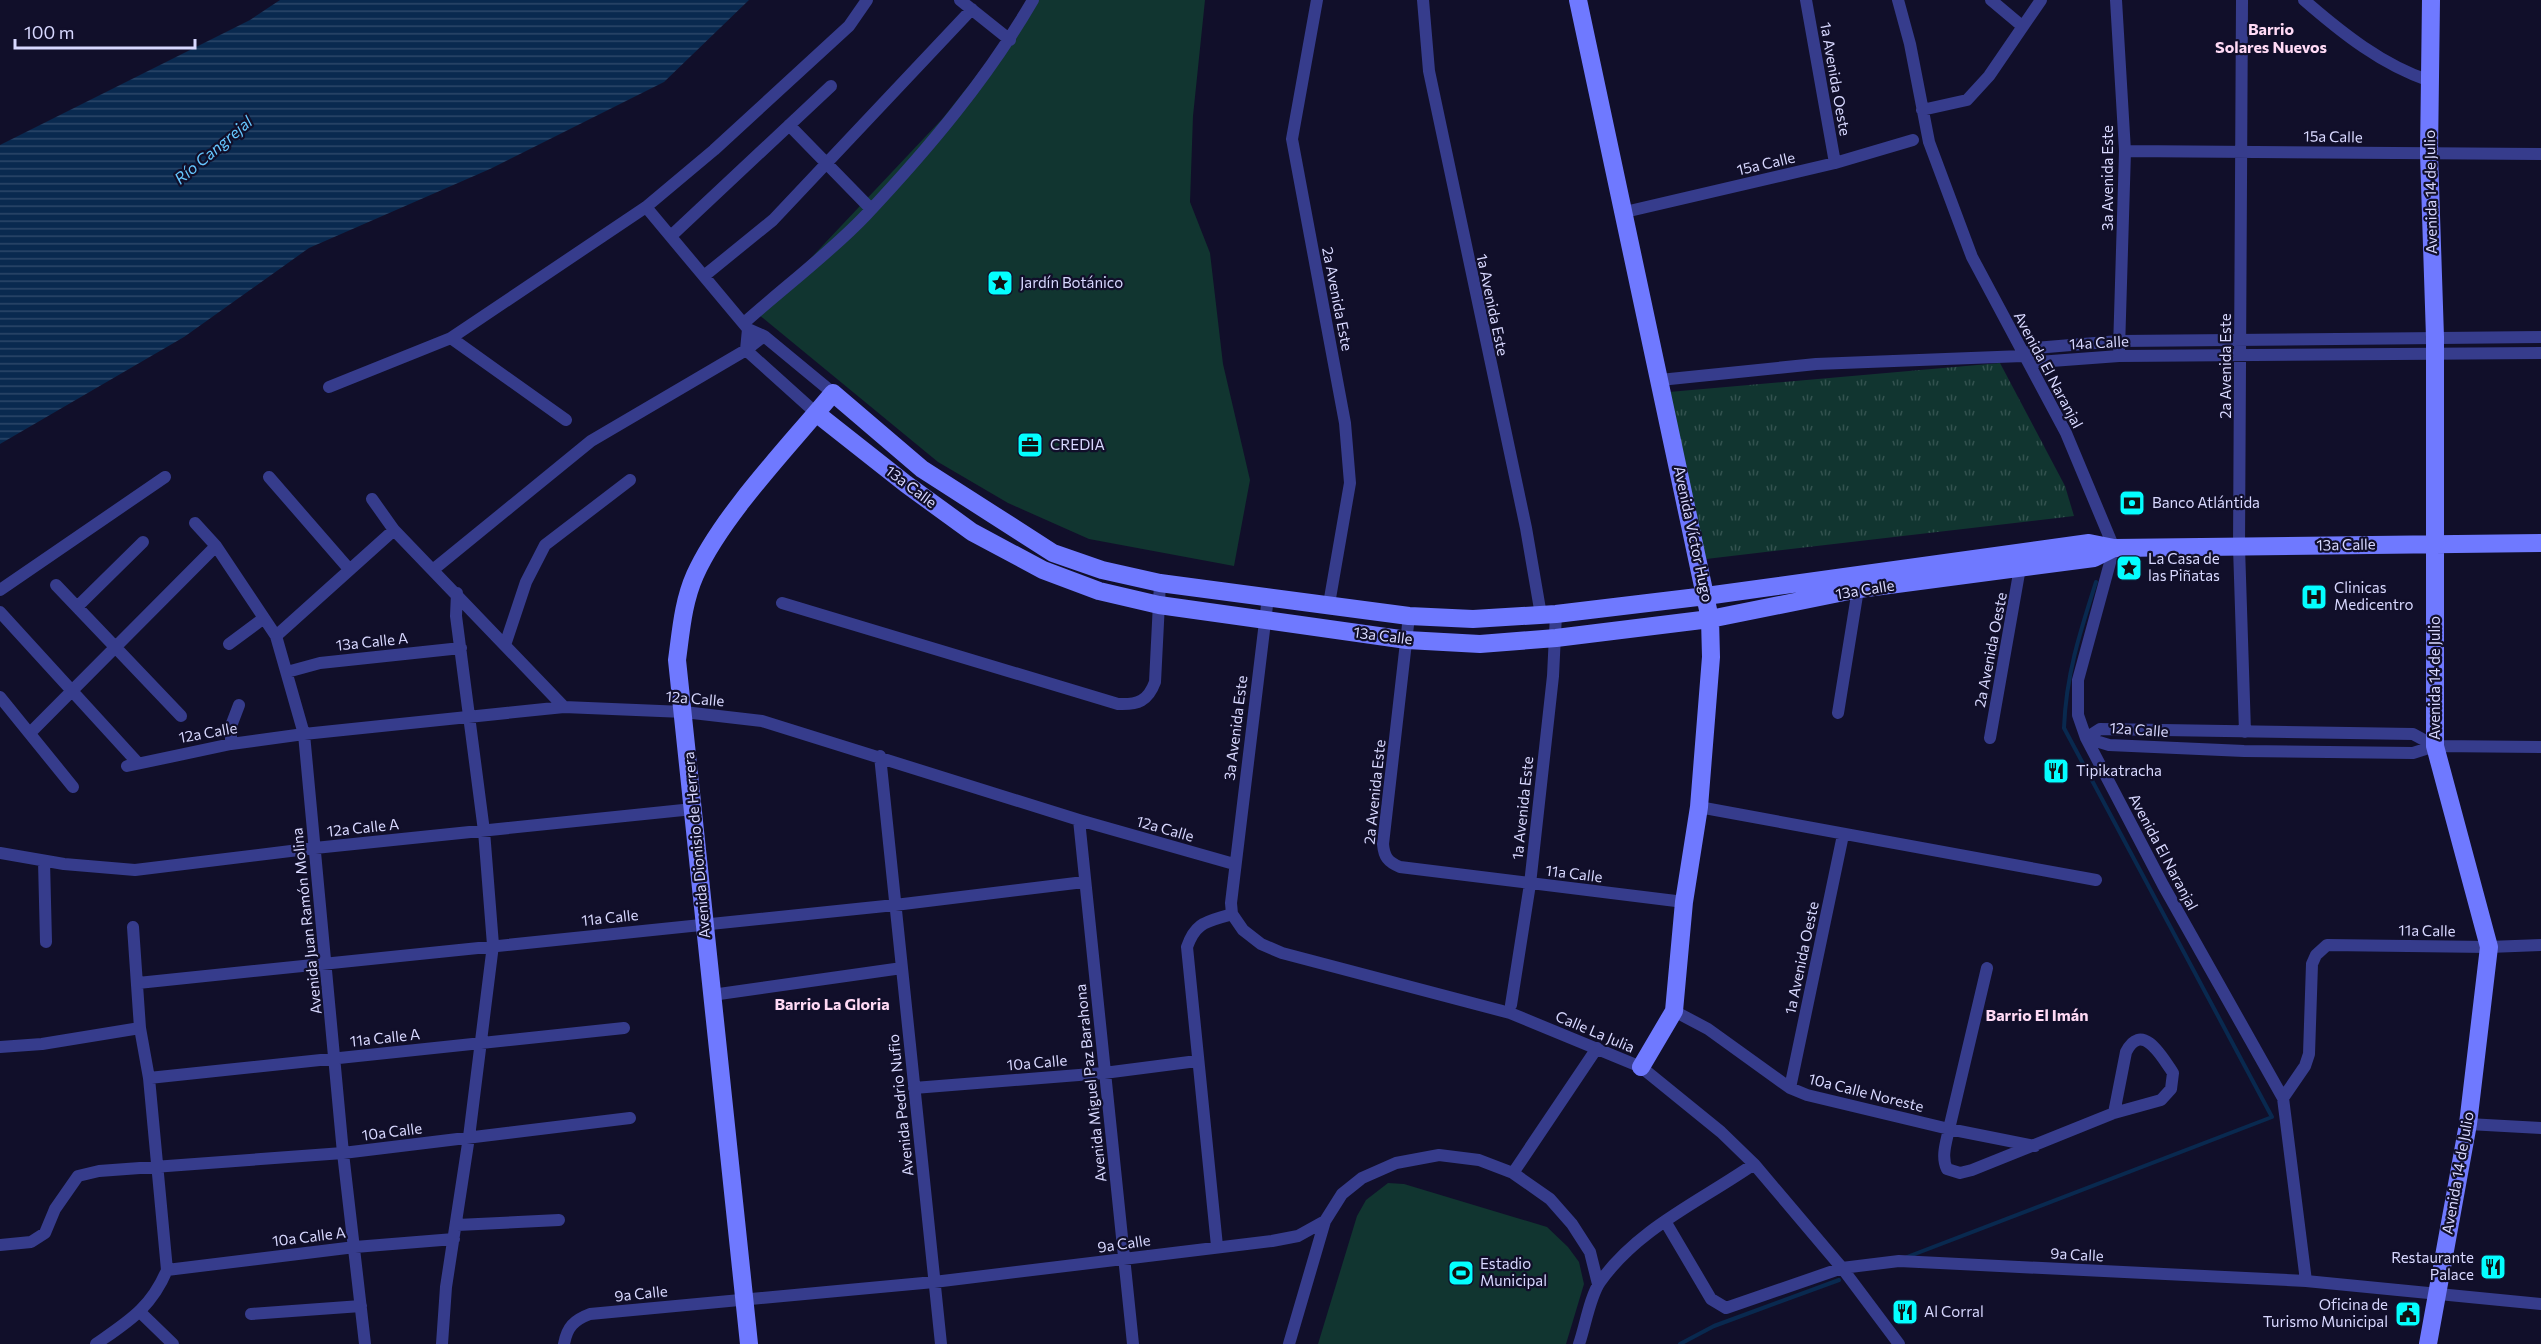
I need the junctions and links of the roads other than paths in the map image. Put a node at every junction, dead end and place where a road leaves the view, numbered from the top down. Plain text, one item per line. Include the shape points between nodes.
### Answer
1 (867, 0) edge
2 (960, 0) edge
3 (1034, 0) edge
4 (1317, 0) edge
5 (1422, 0) edge
6 (1578, 0) edge
7 (1806, 0) edge
8 (1898, 0) edge
9 (1991, 0) edge
10 (2041, 0) edge
11 (2116, 0) edge
12 (2242, 0) edge
13 (2304, 0) edge
14 (2431, 0) edge
15 (972, 9) junction
16 (2022, 26) junction
17 (1010, 40) junction
18 (2430, 81) junction
19 (831, 86) dead end
20 (1922, 110) junction
21 (789, 125) junction
22 (1913, 140) dead end
23 (2125, 151) junction
24 (2240, 151) junction
25 (2429, 154) junction
26 (2541, 154) edge
27 (826, 163) junction
28 (1835, 163) junction
29 (646, 207) junction
30 (871, 209) junction
31 (1625, 212) junction
32 (670, 236) junction
33 (704, 276) junction
34 (746, 326) junction
35 (764, 336) junction
36 (2541, 337) edge
37 (451, 338) junction
38 (2119, 341) junction
39 (2241, 341) junction
40 (2434, 346) junction
41 (746, 350) junction
42 (2541, 353) edge
43 (2241, 355) junction
44 (2023, 356) junction
45 (2119, 356) junction
46 (1660, 380) junction
47 (329, 387) dead end
48 (833, 393) junction
49 (816, 413) junction
50 (566, 420) dead end
51 (165, 477) dead end
52 (269, 477) dead end
53 (630, 480) dead end
54 (372, 499) dead end
55 (986, 511) junction
56 (195, 523) dead end
57 (394, 530) junction
58 (972, 532) junction
59 (143, 542) dead end
60 (2541, 543) edge
61 (2435, 544) junction
62 (216, 546) junction
63 (2239, 547) junction
64 (2114, 548) junction
65 (2021, 560) junction
66 (349, 569) junction
67 (434, 569) junction
68 (1858, 581) junction
69 (1160, 583) junction
70 (56, 585) dead end
71 (0, 590) edge
72 (457, 593) junction
73 (1706, 596) junction
74 (1268, 597) junction
75 (782, 603) dead end
76 (1329, 604) junction
77 (1159, 605) junction
78 (77, 607) junction
79 (0, 612) edge
80 (1549, 614) junction
81 (1409, 616) junction
82 (264, 618) junction
83 (1710, 619) junction
84 (1266, 622) junction
85 (276, 636) junction
86 (1557, 638) junction
87 (1407, 640) junction
88 (229, 644) dead end
89 (505, 645) junction
90 (114, 646) junction
91 (461, 648) junction
92 (287, 672) junction
93 (70, 690) junction
94 (0, 697) edge
95 (239, 705) dead end
96 (564, 707) junction
97 (684, 712) junction
98 (1838, 713) dead end
99 (181, 716) dead end
100 (471, 717) junction
101 (2245, 732) junction
102 (30, 733) junction
103 (304, 734) junction
104 (1990, 738) dead end
105 (2086, 738) junction
106 (231, 744) junction
107 (2435, 746) junction
108 (2541, 747) edge
109 (880, 756) junction
110 (73, 787) dead end
111 (1699, 807) junction
112 (693, 809) junction
113 (1079, 820) junction
114 (484, 831) junction
115 (1843, 835) junction
116 (315, 848) junction
117 (0, 854) edge
118 (44, 861) junction
119 (1390, 863) joint
120 (1234, 864) junction
121 (2096, 880) dead end
122 (1084, 882) junction
123 (1530, 884) junction
124 (1684, 902) junction
125 (895, 905) junction
126 (1232, 915) junction
127 (704, 924) junction
128 (133, 927) dead end
129 (46, 942) dead end
130 (493, 945) junction
131 (2541, 945) edge
132 (2489, 947) junction
133 (325, 963) junction
134 (902, 968) junction
135 (1987, 968) dead end
136 (138, 982) junction
137 (712, 995) junction
138 (1511, 1005) dead end
139 (1674, 1011) junction
140 (140, 1028) junction
141 (624, 1028) dead end
142 (480, 1042) junction
143 (0, 1047) edge
144 (1596, 1048) junction
145 (336, 1058) junction
146 (1197, 1061) junction
147 (1641, 1068) junction
148 (1104, 1073) junction
149 (149, 1078) junction
150 (914, 1088) junction
151 (1790, 1088) junction
152 (2283, 1098) junction
153 (2114, 1113) junction
154 (630, 1118) dead end
155 (2468, 1124) junction
156 (2541, 1128) edge
157 (1949, 1129) junction
158 (469, 1137) junction
159 (2037, 1147) junction
160 (343, 1153) junction
161 (1754, 1164) junction
162 (157, 1168) junction
163 (1513, 1173) junction
164 (559, 1220) dead end
165 (1326, 1221) junction
166 (1665, 1221) junction
167 (457, 1225) junction
168 (454, 1239) junction
169 (0, 1245) edge
170 (1217, 1246) junction
171 (355, 1247) junction
172 (1124, 1260) junction
173 (1842, 1268) junction
174 (167, 1270) junction
175 (2306, 1281) junction
176 (934, 1282) junction
177 (1598, 1284) junction
178 (2436, 1296) junction
179 (745, 1299) junction
180 (2541, 1304) edge
181 (361, 1306) junction
182 (141, 1313) junction
183 (251, 1314) dead end
184 (1888, 1338) edge
185 (96, 1344) edge
186 (173, 1344) edge
187 (365, 1344) edge
188 (442, 1344) edge
189 (564, 1344) edge
190 (750, 1344) edge
191 (941, 1344) edge
192 (1133, 1344) edge
193 (1289, 1344) edge
194 (1580, 1344) edge
195 (1899, 1344) edge
196 (2428, 1344) edge

1 - 29 street via 849,26
2 - 15 street
3 - 17 street
4 - 76 street, 2a Avenida Este via 1292,139 1345,423 1350,483
5 - 80 street, 1a Avenida Este via 1429,71 1466,254 1526,528
6 - 31 street, Avenida Víctor Hugo
7 - 28 street, 1a Avenida Oeste
8 - 20 street, Avenida El Naranjal
9 - 16 street
10 - 16 street
11 - 23 street, 3a Avenida Este
12 - 24 street, 2a Avenida Este
13 - 18 street via 2333,26 2403,73
14 - 18 street, Avenida 14 de Julio
15 - 17 street
15 - 27 street
16 - 20 street via 1989,76 1967,100
17 - 30 street via 959,111
18 - 25 street, Avenida 14 de Julio
19 - 21 street
20 - 44 street, Avenida El Naranjal via 1929,142 1972,257
21 - 27 street
21 - 32 street
22 - 28 street, 15a Calle
23 - 24 street, 15a Calle
23 - 38 street, 3a Avenida Este
24 - 25 street, 15a Calle
24 - 39 street, 2a Avenida Este
25 - 26 street, 15a Calle
25 - 40 street, Avenida 14 de Julio
27 - 30 street
27 - 33 street via 773,220
28 - 31 street, 15a Calle
29 - 32 street, 13a Calle
29 - 37 street
30 - 34 street
31 - 46 street, Avenida Víctor Hugo
32 - 33 street, 13a Calle
33 - 34 street, 13a Calle
34 - 35 street, 13a Calle
34 - 41 street
35 - 41 street
35 - 48 street, 13a Calle
36 - 40 street, 14a Calle
37 - 47 street
37 - 50 street
38 - 39 street
38 - 44 street via 2035,348
38 - 45 street, 3a Avenida Este
39 - 40 street
39 - 43 street, 2a Avenida Este
40 - 42 street, 14a Calle
40 - 43 street, 14a Calle
40 - 61 street, Avenida 14 de Julio
41 - 49 street, 13a Calle
41 - 67 street via 591,441
43 - 45 street, 14a Calle
43 - 63 street, 2a Avenida Este
44 - 45 street, 14a Calle via 2038,362
44 - 46 street, 14a Calle via 1816,364
44 - 64 street, Avenida El Naranjal via 2066,433
46 - 73 street, Avenida Víctor Hugo
48 - 49 street, Avenida Dionisio de Herrera
48 - 55 street, 13a Calle via 922,469
49 - 58 street, 13a Calle
49 - 97 street, Avenida Dionisio de Herrera via 727,522 695,574 682,613 677,660
51 - 71 street
52 - 66 street
53 - 89 street via 545,545 526,582
54 - 57 street
55 - 58 street
55 - 69 street, 13a Calle via 1053,553 1102,570
56 - 62 street, Avenida Juan Ramón Molina
57 - 66 street
57 - 67 street
58 - 77 street, 13a Calle via 1043,570 1099,591
59 - 78 street
60 - 61 street, 13a Calle
61 - 63 street, 13a Calle
61 - 107 street, Avenida 14 de Julio
62 - 82 street, Avenida Juan Ramón Molina
62 - 90 street
63 - 64 street, 13a Calle
63 - 101 street, 2a Avenida Este
64 - 65 street, 13a Calle via 2094,558
64 - 105 street, Avenida El Naranjal via 2078,680 2078,715
65 - 68 street, 13a Calle
65 - 104 street, 2a Avenida Oeste
66 - 85 street
67 - 72 street
68 - 73 street, 13a Calle
68 - 83 street, 13a Calle
68 - 98 street
69 - 74 street, 13a Calle
69 - 77 street
70 - 78 street
72 - 89 street
72 - 91 street
73 - 80 street, 13a Calle
73 - 83 street, Avenida Víctor Hugo
74 - 76 street, 13a Calle
74 - 84 street, 3a Avenida Este
75 - 77 street via 1131,705 1151,694 1155,682
76 - 81 street, 13a Calle
77 - 84 street, 13a Calle
78 - 90 street
79 - 93 street
80 - 81 street, 13a Calle via 1473,619
80 - 86 street, 1a Avenida Este
81 - 87 street, 2a Avenida Este
82 - 85 street, Avenida Juan Ramón Molina
82 - 88 street
83 - 86 street, 13a Calle
83 - 111 street, Avenida Víctor Hugo via 1711,657
84 - 87 street, 13a Calle
84 - 120 street, 3a Avenida Este
85 - 92 street, Avenida Juan Ramón Molina
86 - 87 street, 13a Calle via 1480,644
86 - 123 street, 1a Avenida Este
87 - 119 street, 2a Avenida Este via 1383,844
89 - 96 street
90 - 93 street
90 - 99 street
91 - 92 street, 13a Calle A via 320,663
91 - 100 street
92 - 103 street, Avenida Juan Ramón Molina
93 - 102 street
93 - 106 street, 12a Calle via 132,764
94 - 102 street
95 - 106 street via 231,726
96 - 97 street, 12a Calle
96 - 100 street, 12a Calle
97 - 109 street, 12a Calle via 762,721
97 - 112 street, Avenida Dionisio de Herrera
100 - 103 street, 12a Calle
100 - 114 street
101 - 105 street, 12a Calle via 2100,729
101 - 107 street, 12a Calle via 2413,734
102 - 110 street
103 - 106 street, 12a Calle
103 - 116 street, Avenida Juan Ramón Molina
105 - 107 street, 12a Calle via 2109,745 2244,751 2413,753
105 - 152 street, Avenida El Naranjal via 2163,885
107 - 108 street, 12a Calle
107 - 132 street, Avenida 14 de Julio
109 - 113 street, 12a Calle
109 - 125 street, Avenida Pedrio Nufio
111 - 115 street
111 - 124 street, Avenida Víctor Hugo
112 - 114 street, 12a Calle A
112 - 127 street, Avenida Dionisio de Herrera
113 - 120 street, 12a Calle
113 - 122 street, Avenida Miguel Paz Barahona
114 - 116 street, 12a Calle A
114 - 130 street
115 - 121 street
115 - 151 street, 1a Avenida Oeste
116 - 118 street, 12a Calle A via 135,870
116 - 133 street, Avenida Juan Ramón Molina
117 - 118 street, 12a Calle A
118 - 129 street
119 - 123 street, 11a Calle
120 - 126 street
122 - 125 street, 11a Calle
122 - 148 street, Avenida Miguel Paz Barahona
123 - 124 street, 11a Calle
123 - 138 street, 1a Avenida Este
124 - 139 street, Avenida Víctor Hugo
125 - 127 street, 11a Calle
125 - 134 street, Avenida Pedrio Nufio
126 - 144 street, Calle La Julia via 1261,944 1282,953 1510,1013
126 - 146 street via 1193,930 1187,947
127 - 130 street, 11a Calle
127 - 137 street, Avenida Dionisio de Herrera
128 - 136 street
130 - 133 street, 11a Calle
130 - 142 street
131 - 132 street, 11a Calle
132 - 152 street, 11a Calle via 2327,945 2312,964 2309,1054
132 - 155 street, Avenida 14 de Julio
133 - 136 street, 11a Calle
133 - 145 street, Avenida Juan Ramón Molina
134 - 137 street
134 - 150 street, Avenida Pedrio Nufio
135 - 157 street
136 - 140 street
137 - 179 street, Avenida Dionisio de Herrera
139 - 147 street, Avenida Víctor Hugo
139 - 151 street, 10a Calle Noreste via 1708,1029
140 - 143 street
140 - 149 street
141 - 142 street, 11a Calle A
142 - 145 street, 11a Calle A
142 - 158 street
144 - 147 street, Calle La Julia
144 - 163 street
145 - 149 street, 11a Calle A
145 - 160 street, Avenida Juan Ramón Molina
146 - 148 street, 10a Calle
146 - 170 street
147 - 161 street, Calle La Julia via 1721,1132
148 - 150 street, 10a Calle
148 - 172 street, Avenida Miguel Paz Barahona
149 - 162 street
150 - 176 street, Avenida Pedrio Nufio
151 - 157 street, 10a Calle Noreste via 1825,1101
152 - 175 street, Avenida El Naranjal
153 - 153 street via 2161,1100 2171,1089 2173,1073 2149,1042 2136,1041 2126,1052
153 - 159 street
154 - 158 street, 10a Calle
155 - 156 street
155 - 178 street, Avenida 14 de Julio
157 - 159 street, 10a Calle Noreste
157 - 159 street via 1944,1153 1947,1169 1960,1173
158 - 160 street, 10a Calle
158 - 167 street
160 - 162 street, 10a Calle
160 - 171 street, Avenida Juan Ramón Molina
161 - 166 street
161 - 173 street, Calle La Julia
162 - 169 street, 10a Calle via 78,1176 45,1233 31,1242
162 - 174 street
163 - 165 street via 1479,1160 1439,1155 1396,1163 1362,1178 1342,1194
163 - 177 street via 1550,1199 1572,1224 1590,1252
164 - 167 street
165 - 170 street, 9a Calle via 1299,1236
165 - 193 street
166 - 173 street, 9a Calle via 1711,1299 1726,1308
166 - 177 street via 1628,1251
167 - 168 street
168 - 171 street, 10a Calle A
168 - 188 street
170 - 172 street, 9a Calle
171 - 174 street, 10a Calle A
171 - 181 street, Avenida Juan Ramón Molina
172 - 176 street, 9a Calle
172 - 192 street, Avenida Miguel Paz Barahona
173 - 175 street, 9a Calle via 1899,1261
173 - 184 street, Calle La Julia
174 - 182 street via 159,1290
175 - 178 street, 9a Calle
176 - 179 street, 9a Calle
176 - 191 street, Avenida Pedrio Nufio
177 - 194 street
178 - 180 street, 9a Calle
178 - 196 street, Avenida 14 de Julio
179 - 189 street, 9a Calle via 590,1314 569,1327
179 - 190 street, Avenida Dionisio de Herrera
181 - 183 street
181 - 187 street, Avenida Juan Ramón Molina
182 - 185 street
182 - 186 street
184 - 195 street, Calle La Julia

